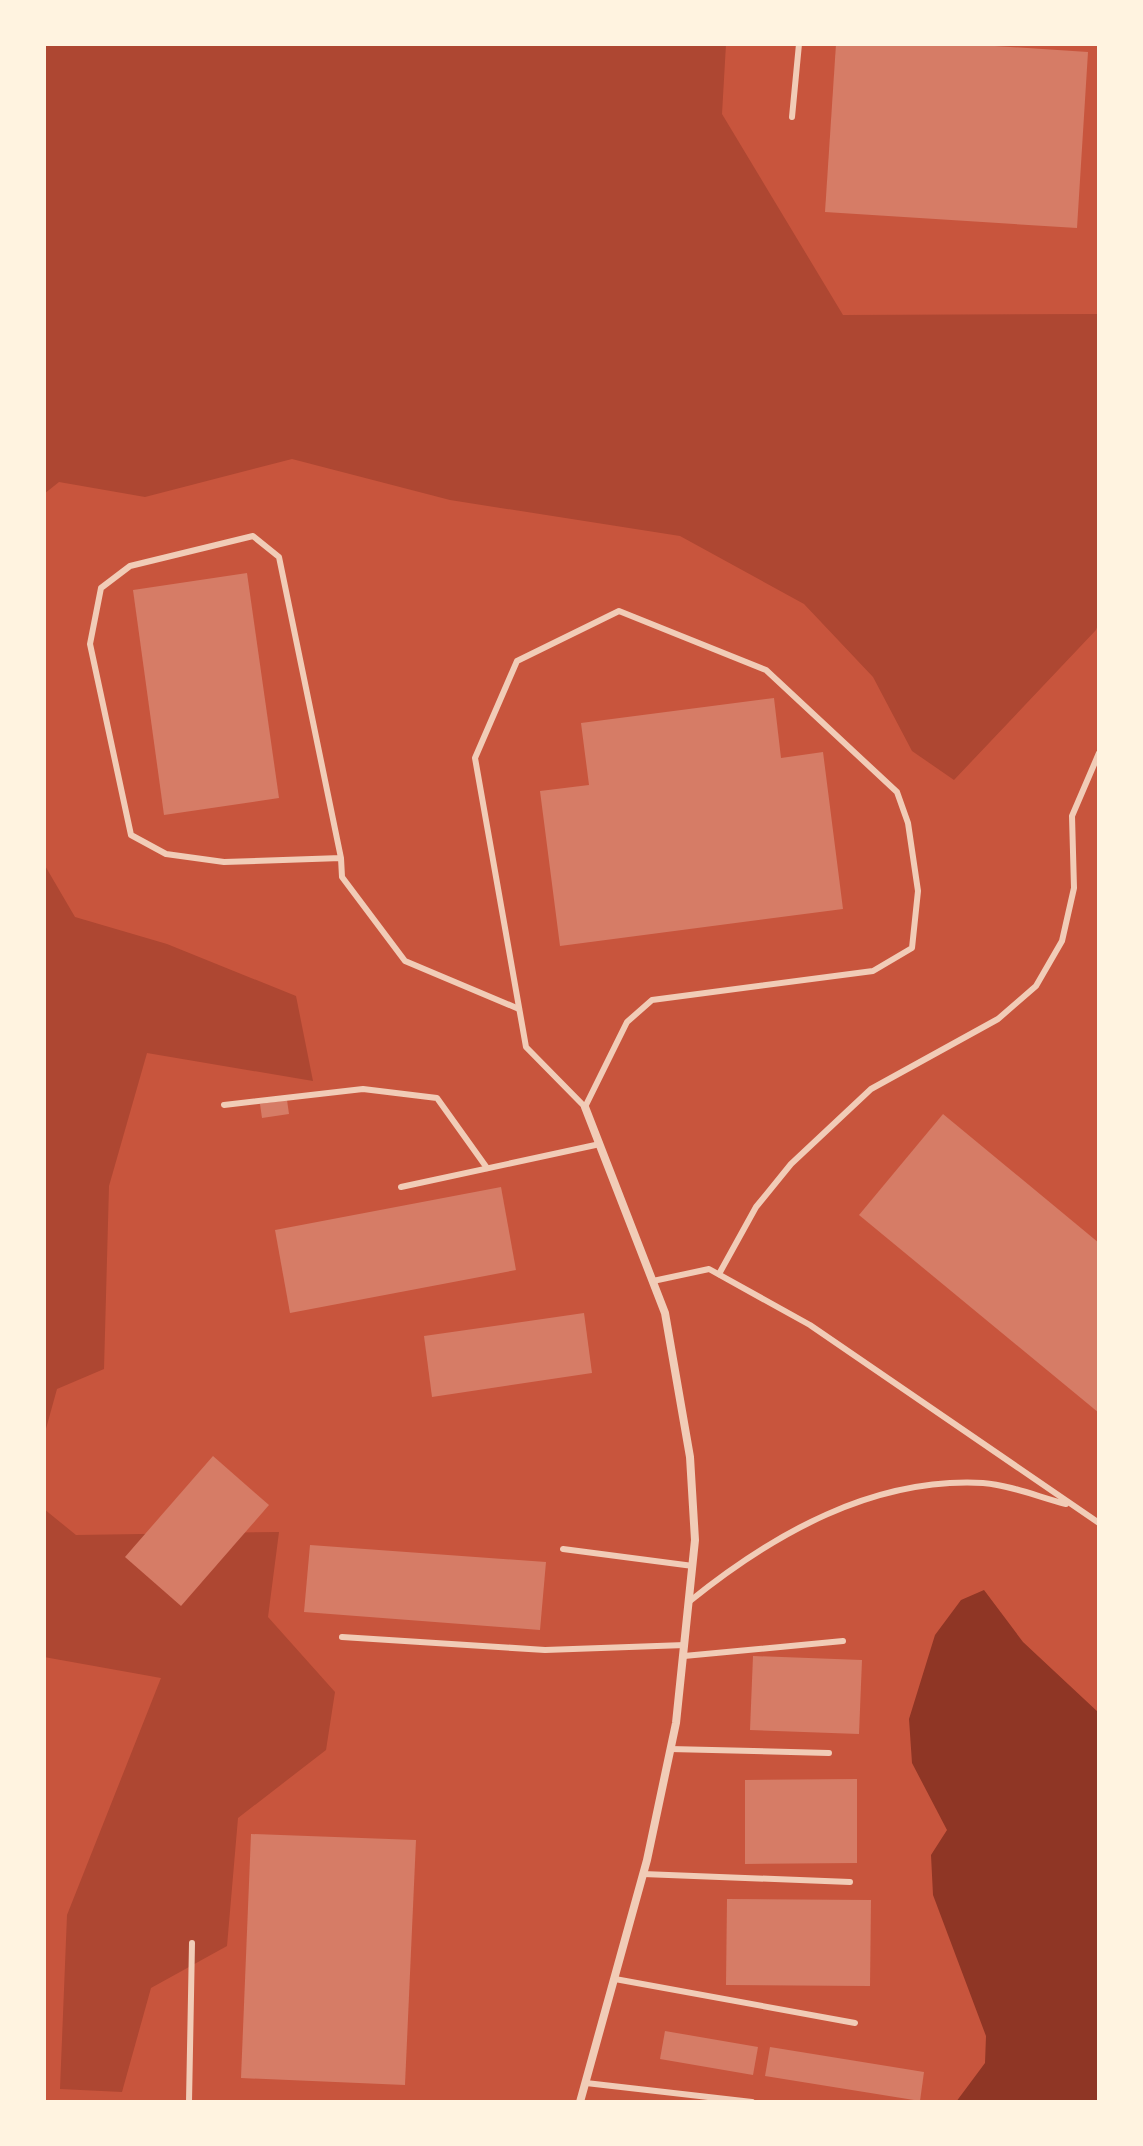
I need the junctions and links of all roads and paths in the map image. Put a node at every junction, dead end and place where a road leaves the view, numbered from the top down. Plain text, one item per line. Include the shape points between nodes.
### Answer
1 (799, 44) edge
2 (792, 117) dead end
3 (1099, 753) edge
4 (341, 858) junction
5 (519, 1009) junction
6 (224, 1105) dead end
7 (585, 1107) junction
8 (600, 1144) junction
9 (487, 1168) junction
10 (401, 1187) dead end
11 (719, 1274) junction
12 (653, 1281) junction
13 (1069, 1505) junction
14 (1099, 1523) edge
15 (563, 1549) dead end
16 (693, 1566) junction
17 (690, 1601) junction
18 (342, 1637) dead end
19 (843, 1641) dead end
20 (685, 1645) junction
21 (684, 1656) junction
22 (670, 1749) junction
23 (829, 1753) dead end
24 (643, 1874) junction
25 (850, 1882) dead end
26 (192, 1943) dead end
27 (615, 1979) junction
28 (855, 2023) dead end
29 (586, 2083) junction
30 (189, 2102) edge
31 (580, 2102) edge
32 (752, 2102) edge

1 - 2 lane
3 - 11 lane via 1072,816 1074,888 1062,941 1036,986 998,1019 871,1089 791,1164 756,1207
4 - 4 lane via 279,557 253,536 130,566 101,588 90,644 131,835 166,854 224,862
4 - 5 lane via 342,877 405,961
5 - 7 lane via 526,1047
5 - 7 lane via 475,758 517,661 619,611 766,670 897,792 908,823 918,891 912,948 873,971 652,1000 627,1022
6 - 9 lane via 363,1089 437,1098
7 - 8 street
8 - 9 lane
8 - 12 street
9 - 10 lane
11 - 12 lane via 709,1269
11 - 13 lane via 810,1325
12 - 16 street via 665,1313 690,1457
13 - 14 lane
13 - 17 lane via 984,1483 900,1488 820,1516 736,1564
15 - 16 lane
16 - 17 street
17 - 20 street
18 - 20 lane via 545,1650
19 - 21 lane
20 - 21 street
21 - 22 street
22 - 23 lane
22 - 24 street
24 - 25 lane
24 - 27 street
26 - 30 lane
27 - 28 lane
27 - 29 street
29 - 31 street
29 - 32 lane

